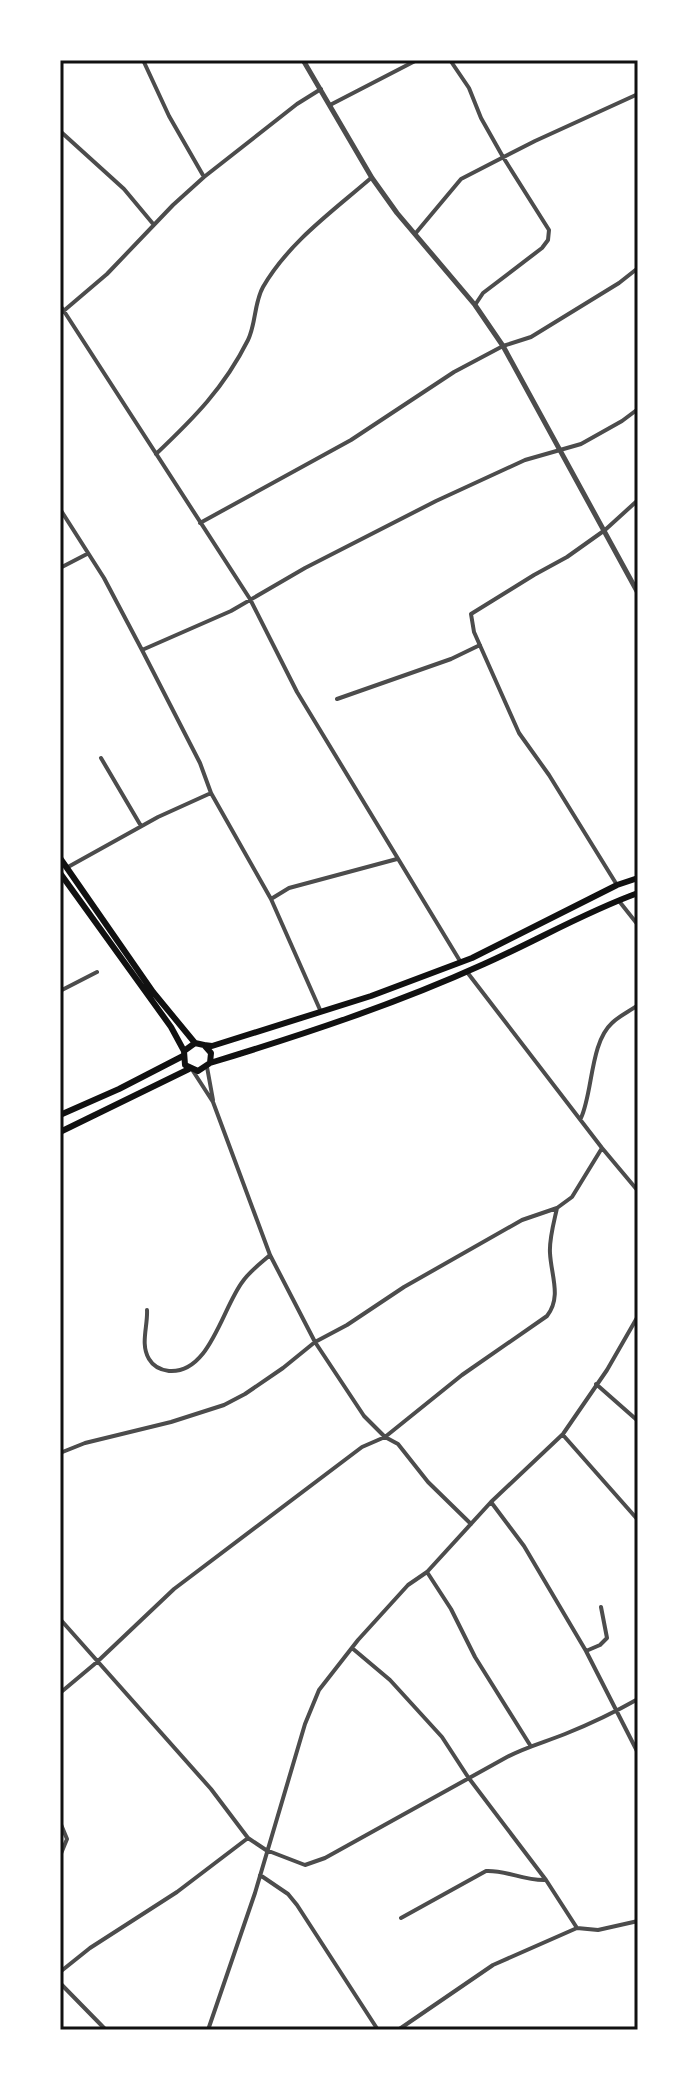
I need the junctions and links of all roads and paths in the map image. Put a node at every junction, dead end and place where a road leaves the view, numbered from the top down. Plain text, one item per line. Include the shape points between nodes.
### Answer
1 (143, 60) edge
2 (303, 60) edge
3 (417, 60) edge
4 (450, 60) edge
5 (321, 89) junction
6 (638, 94) edge
7 (330, 105) junction
8 (60, 131) edge
9 (503, 157) junction
10 (204, 177) junction
11 (372, 178) junction
12 (154, 225) junction
13 (415, 234) junction
14 (638, 268) edge
15 (60, 305) edge
16 (475, 305) junction
17 (62, 313) edge
18 (503, 346) junction
19 (638, 409) edge
20 (561, 449) junction
21 (156, 454) junction
22 (638, 500) edge
23 (60, 509) edge
24 (200, 523) junction
25 (605, 530) junction
26 (87, 554) junction
27 (60, 568) edge
28 (638, 593) edge
29 (250, 599) junction
30 (480, 645) junction
31 (142, 650) junction
32 (337, 699) dead end
33 (101, 758) dead end
34 (211, 793) junction
35 (141, 826) junction
36 (60, 858) edge
37 (397, 859) junction
38 (67, 868) junction
39 (60, 873) edge
40 (638, 878) edge
41 (617, 885) junction
42 (638, 893) edge
43 (271, 899) junction
44 (618, 899) junction
45 (638, 925) edge
46 (460, 961) junction
47 (97, 972) dead end
48 (467, 972) junction
49 (60, 991) edge
50 (638, 1005) edge
51 (321, 1012) junction
52 (195, 1043) junction
53 (204, 1045) junction
54 (183, 1054) junction
55 (208, 1065) junction
56 (191, 1070) junction
57 (213, 1102) junction
58 (60, 1115) edge
59 (581, 1119) junction
60 (60, 1132) edge
61 (602, 1148) junction
62 (638, 1191) edge
63 (557, 1208) junction
64 (270, 1255) junction
65 (147, 1310) dead end
66 (638, 1316) edge
67 (315, 1342) junction
68 (596, 1384) junction
69 (638, 1421) edge
70 (563, 1434) junction
71 (385, 1437) junction
72 (60, 1453) edge
73 (491, 1502) junction
74 (638, 1520) edge
75 (471, 1524) junction
76 (427, 1572) junction
77 (601, 1607) dead end
78 (60, 1619) edge
79 (352, 1648) junction
80 (586, 1651) junction
81 (97, 1662) junction
82 (60, 1693) edge
83 (638, 1699) edge
84 (617, 1711) junction
85 (530, 1745) junction
86 (638, 1753) edge
87 (468, 1777) junction
88 (60, 1822) edge
89 (248, 1838) junction
90 (266, 1850) junction
91 (60, 1856) edge
92 (260, 1874) junction
93 (546, 1880) junction
94 (401, 1918) dead end
95 (638, 1921) edge
96 (577, 1928) junction
97 (60, 1972) edge
98 (60, 1983) edge
99 (106, 2030) edge
100 (208, 2030) edge
101 (378, 2030) edge
102 (398, 2030) edge

1 - 10 street
2 - 5 street
3 - 7 street
4 - 9 street
5 - 7 street
5 - 10 street
6 - 9 street
7 - 11 street
8 - 12 street via 124,189
9 - 13 street via 461,179
9 - 16 street via 549,230 548,240
10 - 12 street
11 - 13 street
11 - 21 street via 294,246 262,289 249,338 220,388
12 - 17 street
13 - 16 street
14 - 18 street via 531,337
15 - 17 street
16 - 18 street
17 - 21 street
18 - 20 street
18 - 24 street via 351,440
19 - 20 street via 581,444
20 - 25 street
20 - 29 street via 436,501
21 - 24 street
22 - 25 street
23 - 26 street
24 - 29 street
25 - 28 street
25 - 30 street via 471,614
26 - 27 street
26 - 31 street
29 - 31 street
29 - 37 street via 297,692
30 - 32 street
30 - 41 street via 519,733
31 - 34 street
33 - 35 street
34 - 35 street
34 - 43 street
35 - 38 street
36 - 38 main road
37 - 43 street via 289,888
37 - 46 street
38 - 52 main road
39 - 54 main road via 171,1027
40 - 41 main road
41 - 46 main road
42 - 44 main road
43 - 51 street
44 - 45 street
44 - 48 main road
46 - 51 main road
47 - 49 street
48 - 55 main road
48 - 59 street
50 - 59 street via 608,1027
51 - 53 main road
52 - 53 main road
52 - 54 main road
53 - 55 main road via 211,1053
54 - 56 main road
54 - 58 main road
55 - 56 main road
55 - 57 street
56 - 57 street
56 - 60 main road
57 - 64 street
59 - 61 street
61 - 62 street
61 - 63 street via 572,1197
63 - 67 street via 522,1220
63 - 71 street via 549,1251 556,1288 553,1308
64 - 65 street via 244,1278 202,1357 189,1368 161,1370 148,1359
64 - 67 street
66 - 68 street
67 - 71 street via 364,1416
67 - 72 street via 224,1405
68 - 69 street
68 - 70 street
70 - 73 street
70 - 74 street
71 - 75 street via 398,1444
71 - 81 street via 362,1447 202,1567
73 - 75 street
73 - 80 street via 524,1546
75 - 76 street
76 - 79 street via 408,1585
76 - 85 street
77 - 80 street via 607,1638
78 - 81 street
79 - 87 street via 419,1710
79 - 90 street via 310,1709
80 - 84 street
81 - 82 street
81 - 89 street
83 - 84 street
84 - 85 street
84 - 86 street
85 - 87 street
87 - 90 street via 313,1863 293,1863
87 - 93 street
88 - 91 street via 67,1839
89 - 90 street
89 - 97 street
90 - 92 street
92 - 100 street
92 - 101 street via 297,1905
93 - 94 street via 486,1871
93 - 96 street
95 - 96 street via 598,1930
96 - 102 street via 493,1965
98 - 99 street

